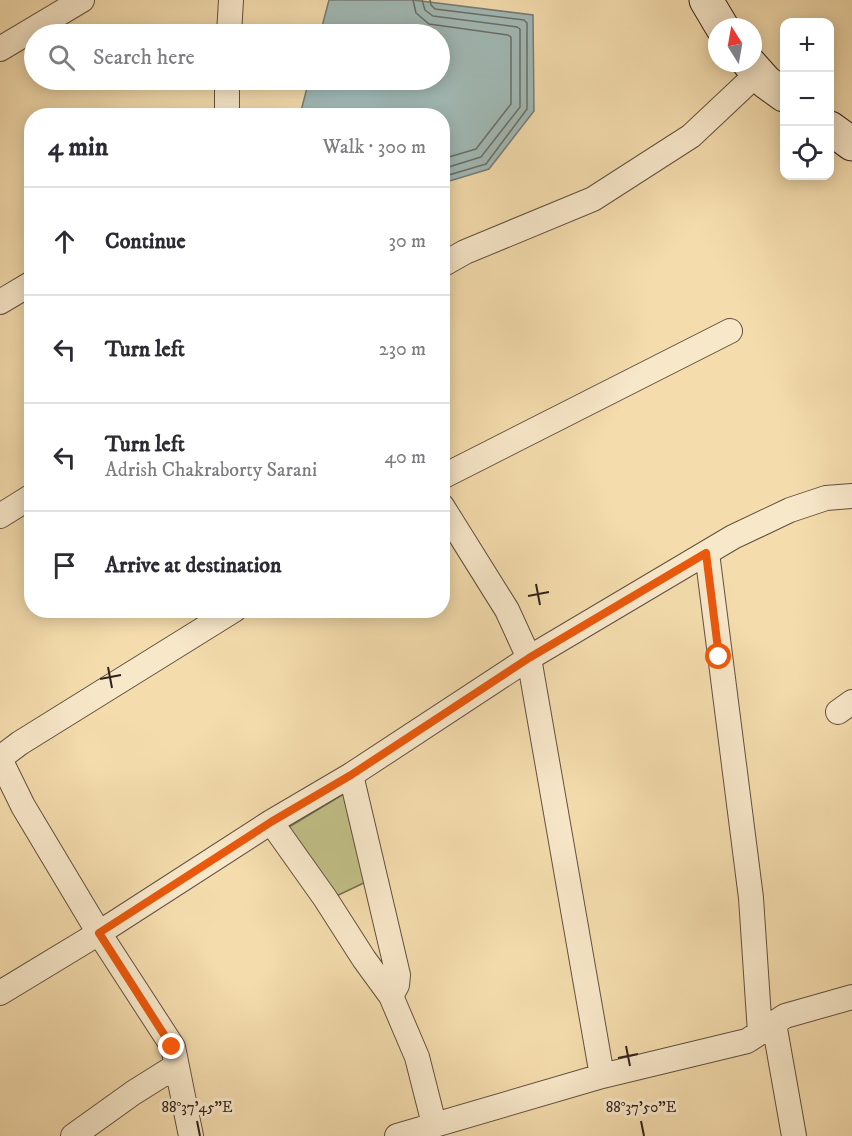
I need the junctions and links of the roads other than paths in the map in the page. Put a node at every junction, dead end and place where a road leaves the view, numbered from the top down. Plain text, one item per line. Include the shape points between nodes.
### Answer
1 (82, 0) edge
2 (231, 0) edge
3 (706, 0) edge
4 (717, 18) edge
5 (42, 24) edge
6 (230, 24) edge
7 (24, 35) edge
8 (0, 49) edge
9 (750, 72) edge
10 (757, 72) edge
11 (227, 90) edge
12 (780, 92) edge
13 (226, 108) edge
14 (834, 131) edge
15 (852, 144) edge
16 (450, 260) edge
17 (24, 288) edge
18 (0, 302) edge
19 (730, 331) dead end
20 (450, 473) edge
21 (852, 496) edge
22 (24, 501) edge
23 (0, 516) edge
24 (450, 519) edge
25 (706, 553) junction
26 (221, 618) edge
27 (529, 658) junction
28 (0, 759) edge
29 (351, 775) junction
30 (271, 822) junction
31 (99, 933) junction
32 (0, 993) edge
33 (392, 996) junction
34 (852, 997) edge
35 (767, 1028) junction
36 (176, 1066) junction
37 (602, 1076) junction
38 (434, 1124) junction
39 (73, 1136) edge
40 (191, 1136) edge
41 (397, 1136) edge
42 (794, 1136) edge

1 - 5 street
2 - 6 street
3 - 4 main road
7 - 8 street
9 - 16 street via 690,136 593,199
10 - 12 main road
11 - 13 street
14 - 15 main road
17 - 18 street
19 - 20 street
21 - 25 street via 826,498 790,510
22 - 23 street
24 - 27 street via 507,610
25 - 27 street
25 - 35 street
26 - 28 street
27 - 29 street
27 - 37 street
28 - 31 street via 23,806
29 - 30 street
29 - 33 street via 398,975
30 - 31 street
30 - 33 street
31 - 32 street
31 - 36 street via 172,1047
33 - 38 street via 417,1057
34 - 35 street via 785,1016
35 - 37 street via 747,1041
35 - 42 street
36 - 39 street
36 - 40 street
37 - 38 street
38 - 41 street

